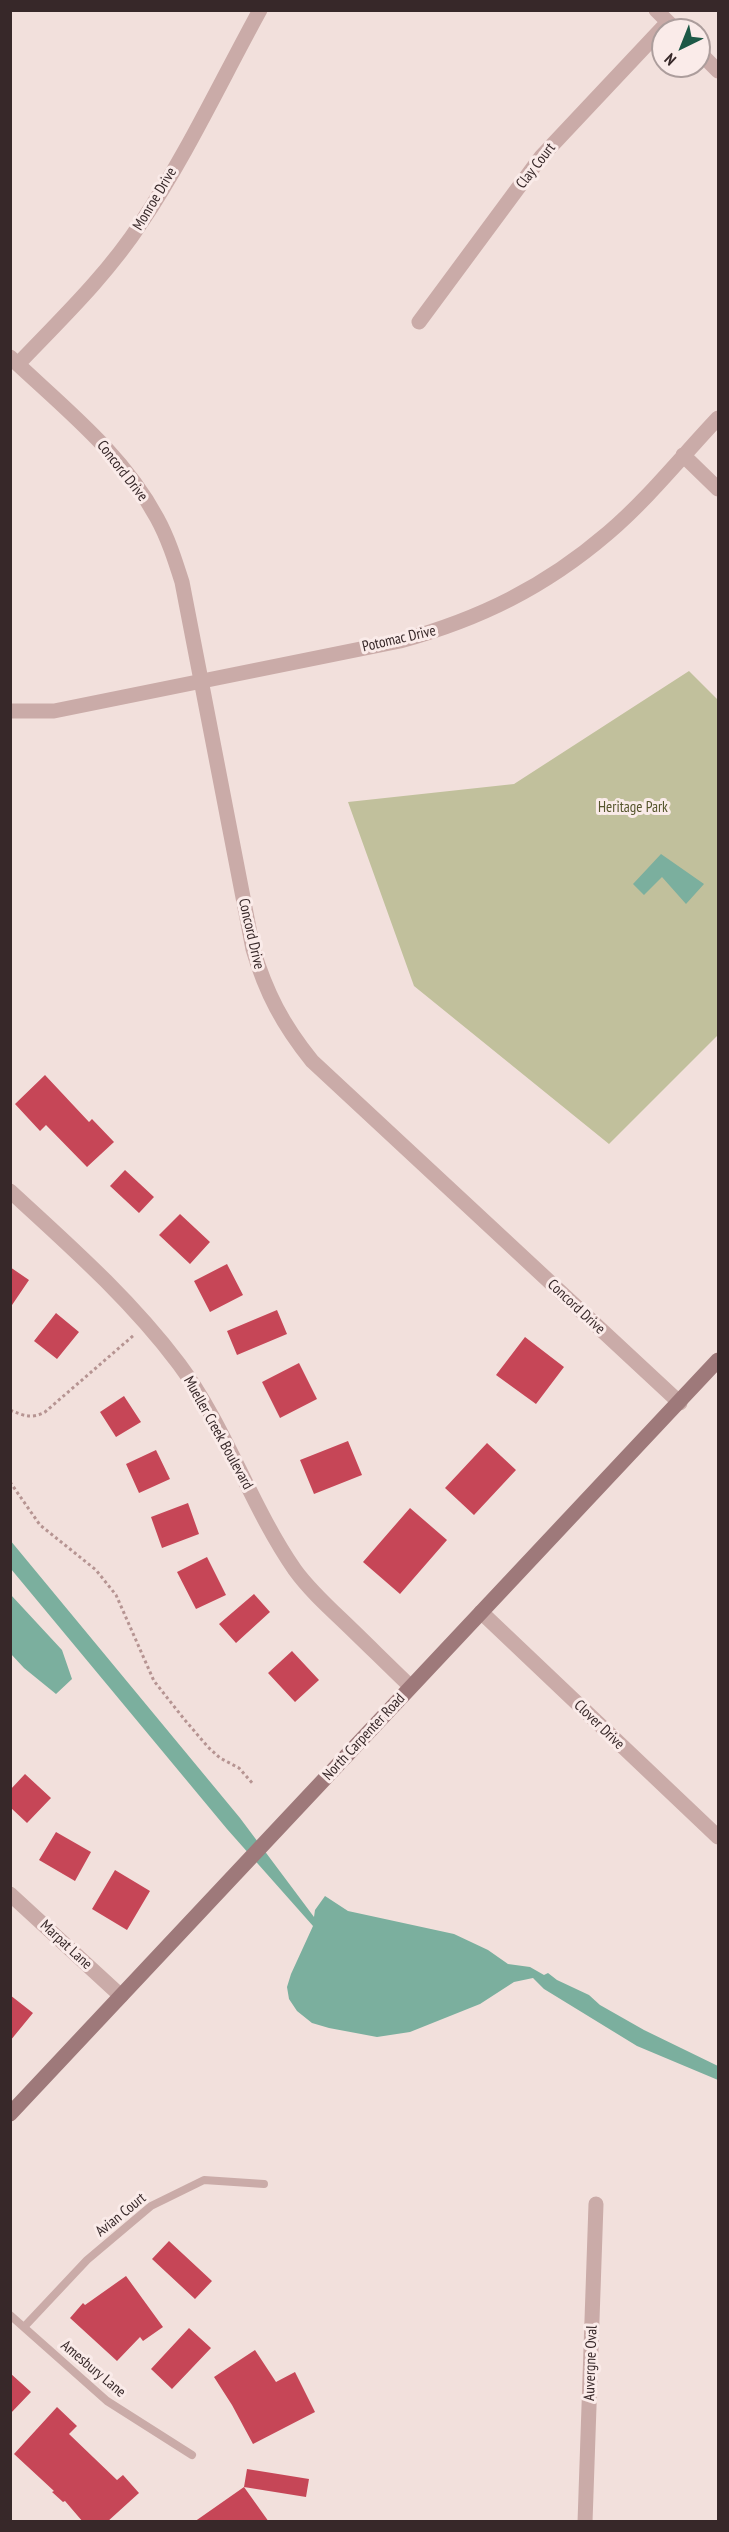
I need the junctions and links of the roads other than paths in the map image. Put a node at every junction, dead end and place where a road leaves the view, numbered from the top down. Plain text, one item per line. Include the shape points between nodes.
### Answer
1 (260, 10) edge
2 (651, 47) edge
3 (419, 322) dead end
4 (14, 361) edge
5 (718, 418) edge
6 (683, 455) junction
7 (718, 489) edge
8 (201, 680) junction
9 (10, 711) edge
10 (10, 1191) edge
11 (718, 1360) edge
12 (680, 1403) junction
13 (481, 1612) junction
14 (410, 1686) junction
15 (718, 1836) edge
16 (10, 1894) edge
17 (121, 1996) junction
18 (10, 2114) edge
19 (264, 2184) dead end
20 (596, 2204) dead end
21 (10, 2315) edge
22 (24, 2327) junction
23 (192, 2456) dead end
24 (585, 2522) edge

1 - 4 street, Monroe Drive via 141,224 108,269
2 - 3 street, Clay Court via 541,157
4 - 8 street, Concord Drive via 115,458 157,518 182,582
5 - 6 street, Potomac Drive
6 - 7 street
6 - 8 street, Potomac Drive via 610,532 572,563 494,609 448,628 400,641
8 - 9 street, Potomac Drive via 54,711
8 - 12 street, Concord Drive via 253,948 274,1007 290,1033 312,1061
10 - 14 street, Mueller Creek Boulevard via 147,1323 206,1406 296,1571
11 - 12 street, North Carpenter Road
12 - 13 street, North Carpenter Road
13 - 14 street, North Carpenter Road
13 - 15 street, Clover Drive
14 - 17 street, North Carpenter Road
16 - 17 street, Marpat Lane
17 - 18 street, North Carpenter Road
19 - 22 lane, Avian Court via 204,2180 151,2206 87,2260
20 - 24 street, Auvergne Oval
21 - 22 lane, Amesbury Lane
22 - 23 lane, Amesbury Lane via 107,2401

